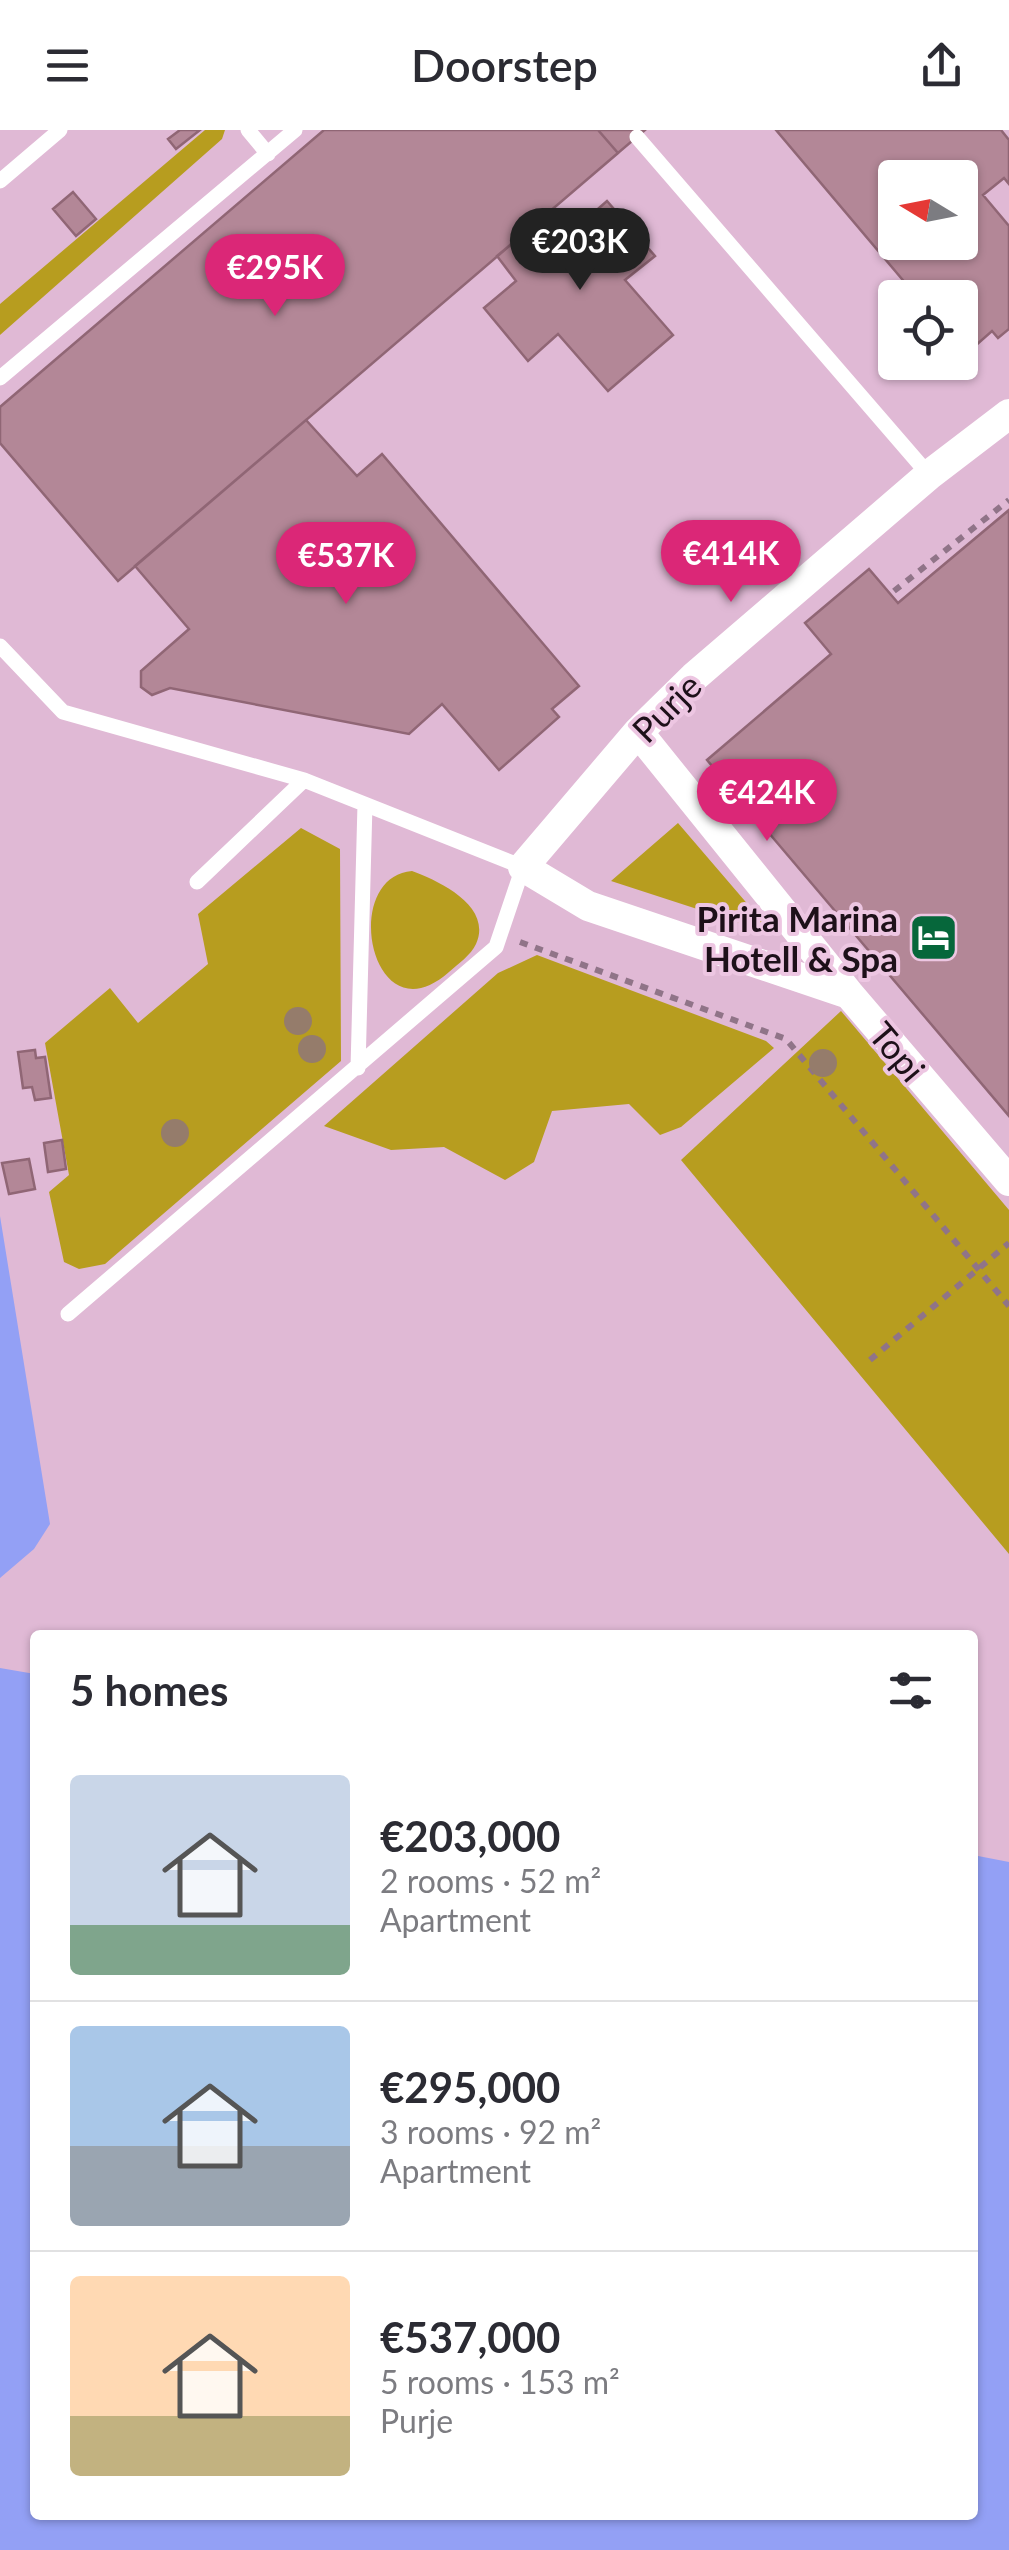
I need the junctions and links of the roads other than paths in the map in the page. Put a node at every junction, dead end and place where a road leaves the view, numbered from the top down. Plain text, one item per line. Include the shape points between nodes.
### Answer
1 (60, 130) edge
2 (248, 130) edge
3 (295, 130) edge
4 (637, 137) dead end
5 (268, 154) junction
6 (0, 181) edge
7 (0, 378) edge
8 (1004, 429) edge
9 (930, 475) junction
10 (0, 646) edge
11 (638, 732) junction
12 (304, 780) junction
13 (365, 804) junction
14 (523, 867) junction
15 (197, 882) dead end
16 (850, 994) junction
17 (358, 1068) junction
18 (1009, 1181) edge
19 (68, 1314) dead end

1 - 6 lane
2 - 5 lane
3 - 5 lane
4 - 9 lane
5 - 7 lane
8 - 9 street, Purje
9 - 11 street, Purje
10 - 12 lane via 62,712
11 - 14 street, Purje
11 - 16 street, Topi
12 - 13 lane
12 - 15 lane
13 - 14 lane
13 - 17 lane
14 - 16 street via 588,906
14 - 17 lane via 496,947
16 - 18 street, Topi
17 - 19 lane

